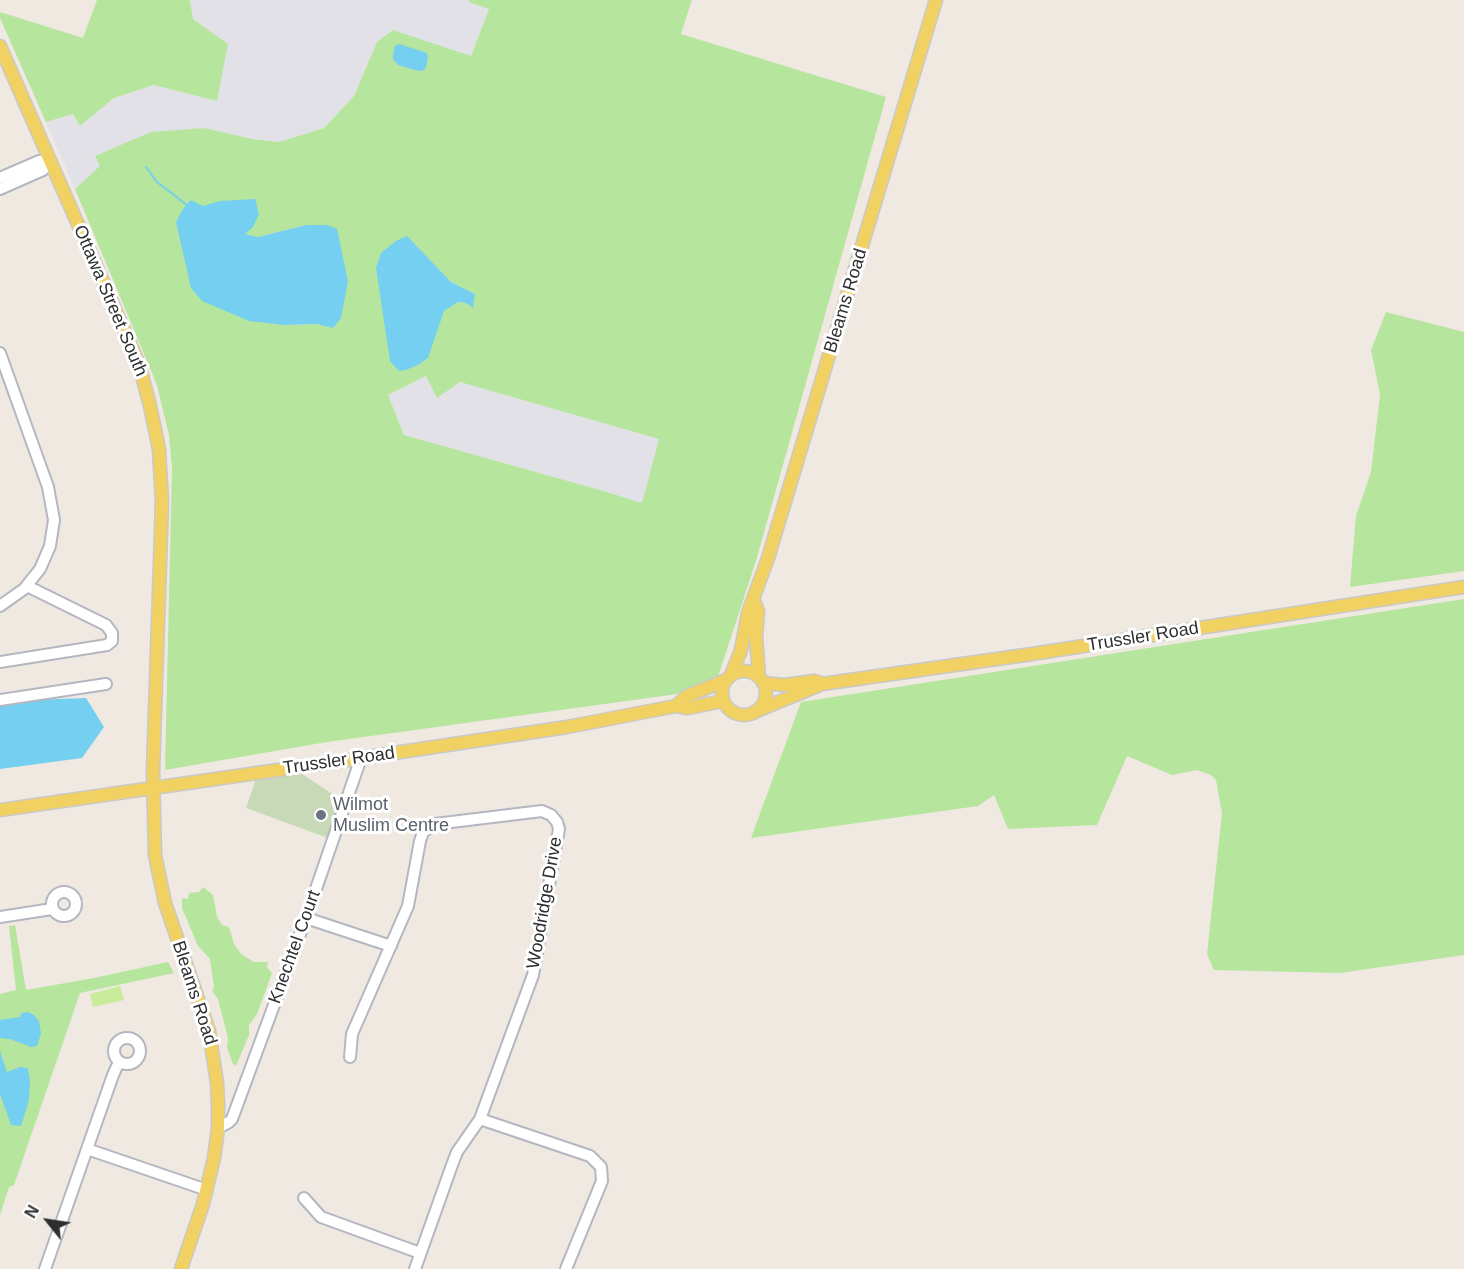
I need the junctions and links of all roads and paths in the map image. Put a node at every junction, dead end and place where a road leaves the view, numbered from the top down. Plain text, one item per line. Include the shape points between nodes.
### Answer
1 (936, 0) edge
2 (0, 46) edge
3 (50, 160) junction
4 (0, 178) edge
5 (0, 189) edge
6 (0, 353) edge
7 (27, 586) junction
8 (1464, 587) edge
9 (754, 601) junction
10 (0, 606) edge
11 (0, 662) edge
12 (728, 678) junction
13 (761, 680) junction
14 (106, 684) dead end
15 (822, 684) junction
16 (0, 700) edge
17 (723, 701) junction
18 (676, 706) junction
19 (759, 710) junction
20 (361, 758) junction
21 (154, 787) junction
22 (0, 810) edge
23 (52, 909) dead end
24 (0, 917) edge
25 (306, 918) junction
26 (391, 946) junction
27 (350, 1057) dead end
28 (119, 1062) dead end
29 (480, 1119) junction
30 (218, 1128) junction
31 (87, 1149) junction
32 (207, 1190) junction
33 (303, 1198) dead end
34 (420, 1253) junction
35 (45, 1269) edge
36 (181, 1269) edge
37 (415, 1269) edge
38 (566, 1269) edge

1 - 9 main road, Bleams Road
2 - 3 main road, Ottawa Street South
3 - 4 street
3 - 5 street via 43,170
3 - 21 main road, Ottawa Street South via 139,364 159,449 162,502
6 - 7 street via 48,487 53,512 47,554
7 - 10 street
7 - 11 street via 106,625 112,641 107,645
8 - 15 main road, Trussler Road
9 - 12 main road, Bleams Road via 741,650
9 - 13 main road, Bleams Road via 758,611 756,637
12 - 13 main road via 745,671
12 - 17 main road
12 - 18 main road, Trussler Road via 687,696
13 - 15 main road, Trussler Road via 784,685 815,681
13 - 19 main road via 766,697
14 - 16 street
15 - 19 main road, Trussler Road
17 - 18 main road, Trussler Road via 688,708
17 - 19 main road via 739,715
18 - 20 main road, Trussler Road
20 - 21 main road, Trussler Road
20 - 25 street, Knechtel Court
21 - 22 main road, Trussler Road
21 - 30 main road, Bleams Road via 157,869 170,920 209,1031 217,1083
23 - 24 street
25 - 26 street
25 - 30 street, Knechtel Court via 232,1119
26 - 27 street, Woodridge Drive via 352,1034
26 - 29 street, Woodridge Drive via 408,906 420,838 426,828 542,811 556,819 559,829 533,975
28 - 31 street
29 - 34 street, Woodridge Drive via 457,1152
29 - 38 street via 590,1156 601,1167 602,1181
30 - 32 main road, Bleams Road
31 - 32 street
31 - 35 street
32 - 36 main road, Bleams Road
33 - 34 street via 321,1216
34 - 37 street, Woodridge Drive

